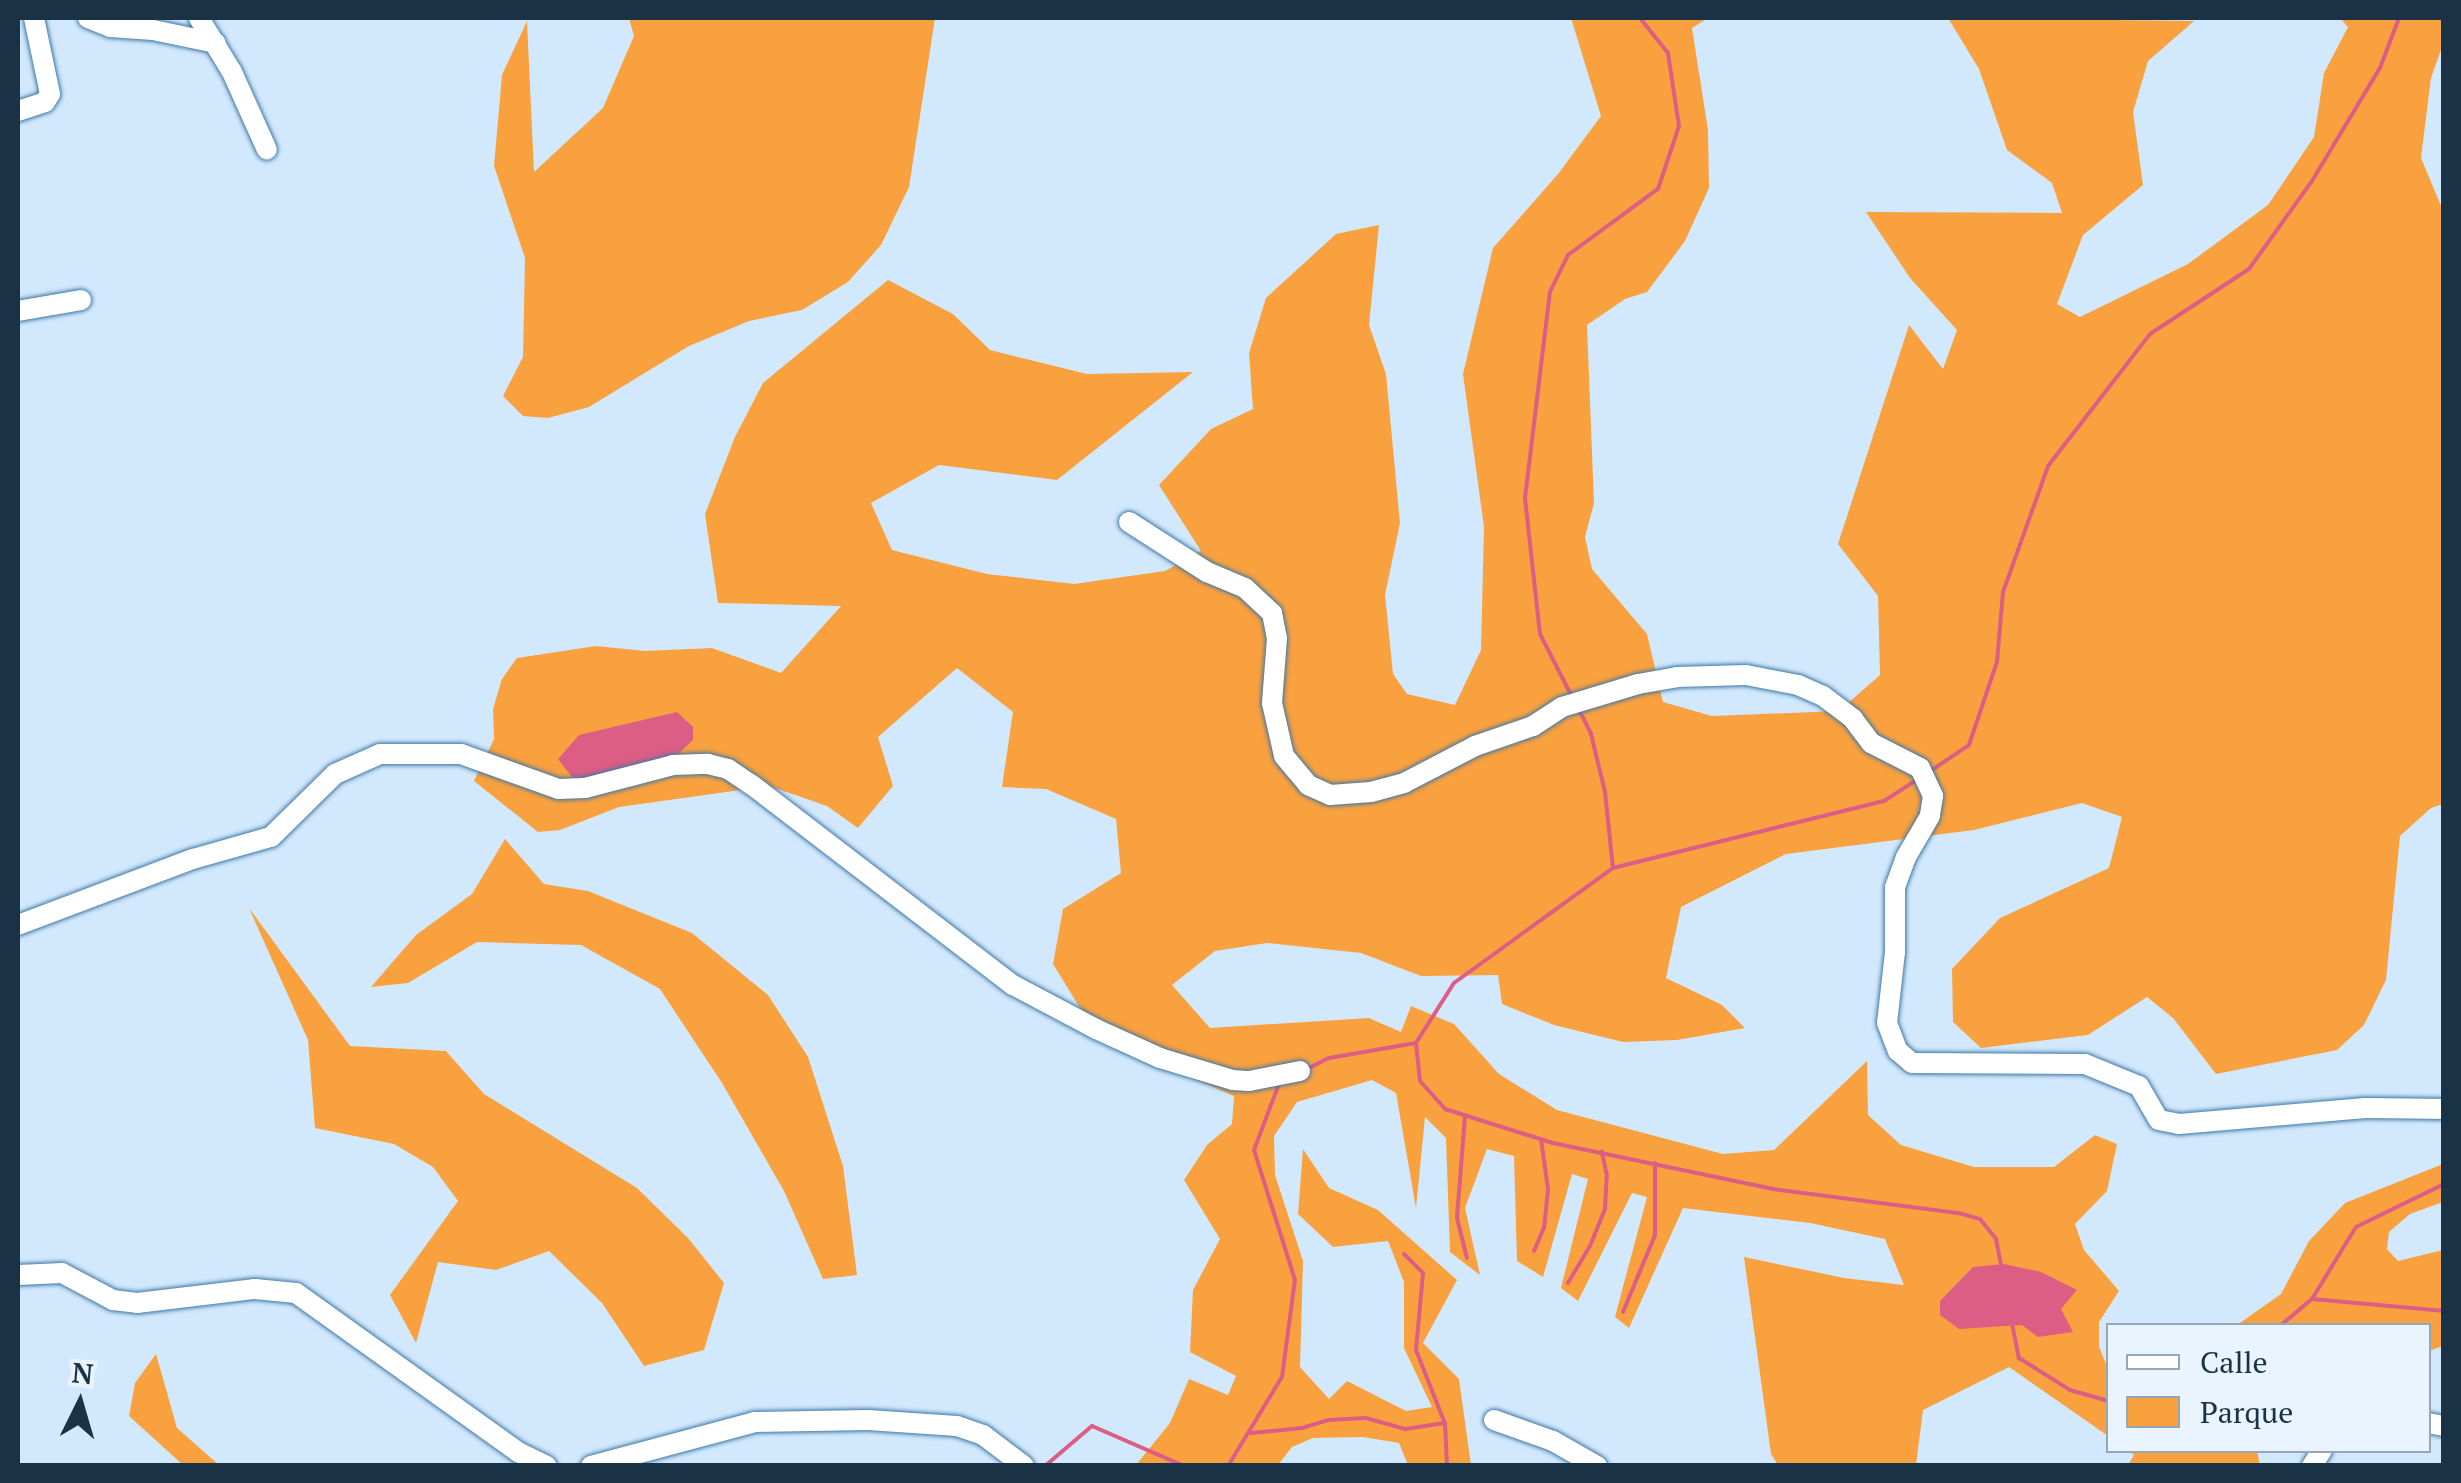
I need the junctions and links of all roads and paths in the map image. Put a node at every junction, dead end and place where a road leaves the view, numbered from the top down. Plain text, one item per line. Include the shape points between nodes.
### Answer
1 (34, 18) edge
2 (88, 18) edge
3 (200, 18) edge
4 (216, 43) junction
5 (18, 110) edge
6 (267, 150) dead end
7 (81, 300) dead end
8 (18, 311) edge
9 (1129, 522) dead end
10 (18, 924) edge
11 (1300, 1071) dead end
12 (2444, 1108) edge
13 (18, 1275) edge
14 (1494, 1420) dead end
15 (547, 1466) edge
16 (591, 1466) edge
17 (1024, 1466) edge
18 (1597, 1466) edge

1 - 5 street via 50,94
2 - 4 street
3 - 4 street
4 - 6 street
7 - 8 street
9 - 12 street via 1245,588 1272,614 1278,734 1294,770 1330,795 1404,783 1595,694 1746,675 1798,685 1838,708 1871,742 1920,768 1932,796 1895,887 1887,1011 1890,1035 1912,1063 2085,1064 2139,1086 2159,1120 2178,1124
10 - 11 street via 271,837 335,774 380,754 462,754 559,789 708,764 752,785 1013,985 1096,1029 1233,1080
13 - 15 street via 62,1273 114,1300 138,1303 256,1290 296,1293
14 - 18 street
16 - 17 street via 756,1422 851,1420 957,1426 984,1435

